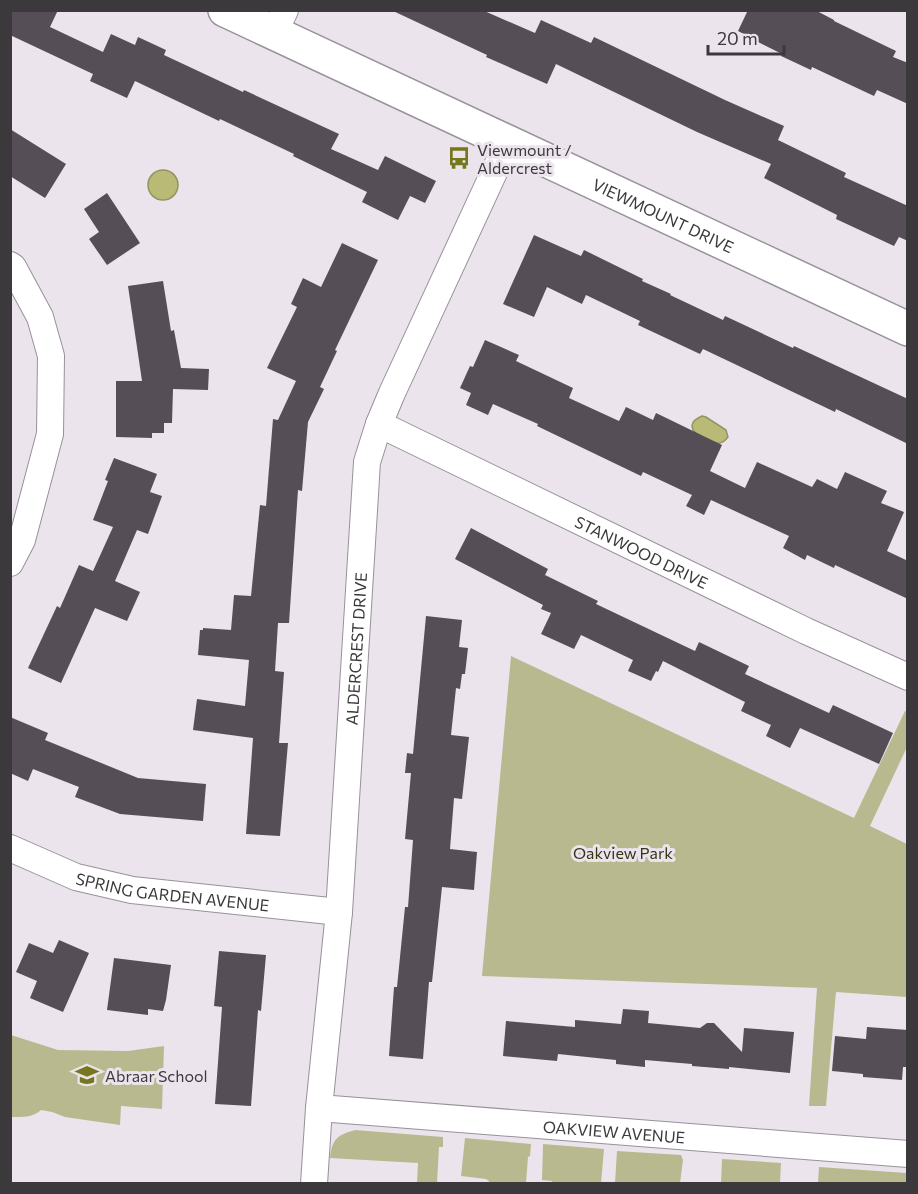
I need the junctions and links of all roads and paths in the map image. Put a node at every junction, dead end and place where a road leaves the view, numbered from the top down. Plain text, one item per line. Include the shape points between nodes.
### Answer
1 (225, 10) edge
2 (280, 22) edge
3 (507, 142) junction
4 (10, 265) edge
5 (908, 328) edge
6 (379, 424) junction
7 (10, 563) edge
8 (908, 677) edge
9 (10, 848) edge
10 (339, 912) junction
11 (319, 1108) junction
12 (908, 1154) edge
13 (314, 1184) edge

1 - 2 street, VIEWMOUNT DRIVE
2 - 3 street, VIEWMOUNT DRIVE
3 - 5 street, VIEWMOUNT DRIVE
3 - 6 street, ALDERCREST DRIVE
4 - 7 street via 40,317 51,357 50,434 22,540
6 - 8 street, STANWOOD DRIVE
6 - 10 street, ALDERCREST DRIVE via 367,462
9 - 10 street, SPRING GARDEN AVENUE via 76,877 132,890
10 - 11 street, ALDERCREST DRIVE
11 - 12 street, OAKVIEW AVENUE
11 - 13 street, ALDERCREST DRIVE

